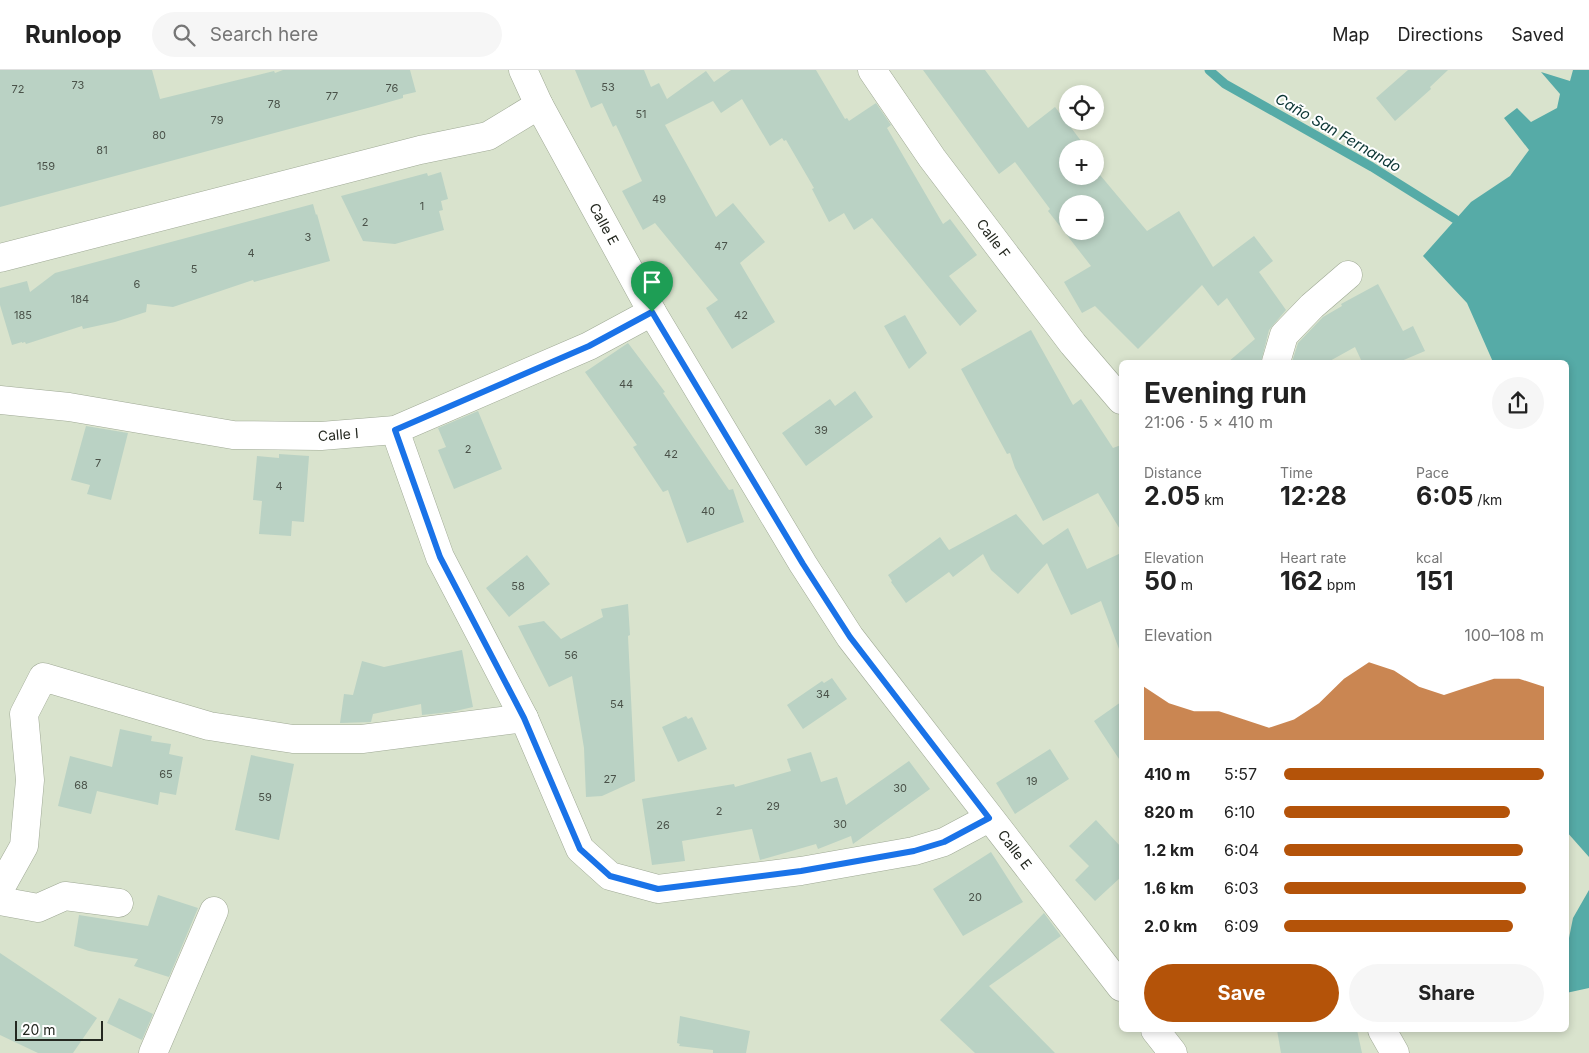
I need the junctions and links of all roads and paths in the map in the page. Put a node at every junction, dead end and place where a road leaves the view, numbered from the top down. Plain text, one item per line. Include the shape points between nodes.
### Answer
1 (523, 70) edge
2 (872, 70) edge
3 (539, 105) junction
4 (0, 258) edge
5 (1348, 275) dead end
6 (652, 312) junction
7 (1276, 360) edge
8 (1119, 398) edge
9 (0, 400) edge
10 (395, 430) junction
11 (524, 718) junction
12 (989, 818) junction
13 (0, 889) edge
14 (0, 901) edge
15 (119, 903) dead end
16 (214, 911) dead end
17 (1119, 984) edge
18 (1157, 1032) edge
19 (1383, 1032) edge
20 (153, 1053) edge
21 (1173, 1053) edge
22 (1395, 1053) edge

1 - 3 street, Calle E
2 - 8 street, Calle F via 938,165 1073,344
3 - 4 street via 488,136 420,150
3 - 6 street, Calle E
5 - 7 street via 1284,336
6 - 10 street, Calle I via 589,346
6 - 12 street, Calle E via 850,637
9 - 10 street, Calle I via 68,407 234,434 321,436
10 - 11 street via 440,557
11 - 12 street via 580,849 610,876 658,889 801,871 914,851 944,842
11 - 13 street via 362,739 293,739 209,726 43,677 24,714 30,780 24,846
12 - 17 street, Calle E
14 - 15 street via 38,908 66,896
16 - 20 street
18 - 21 street
19 - 22 street

